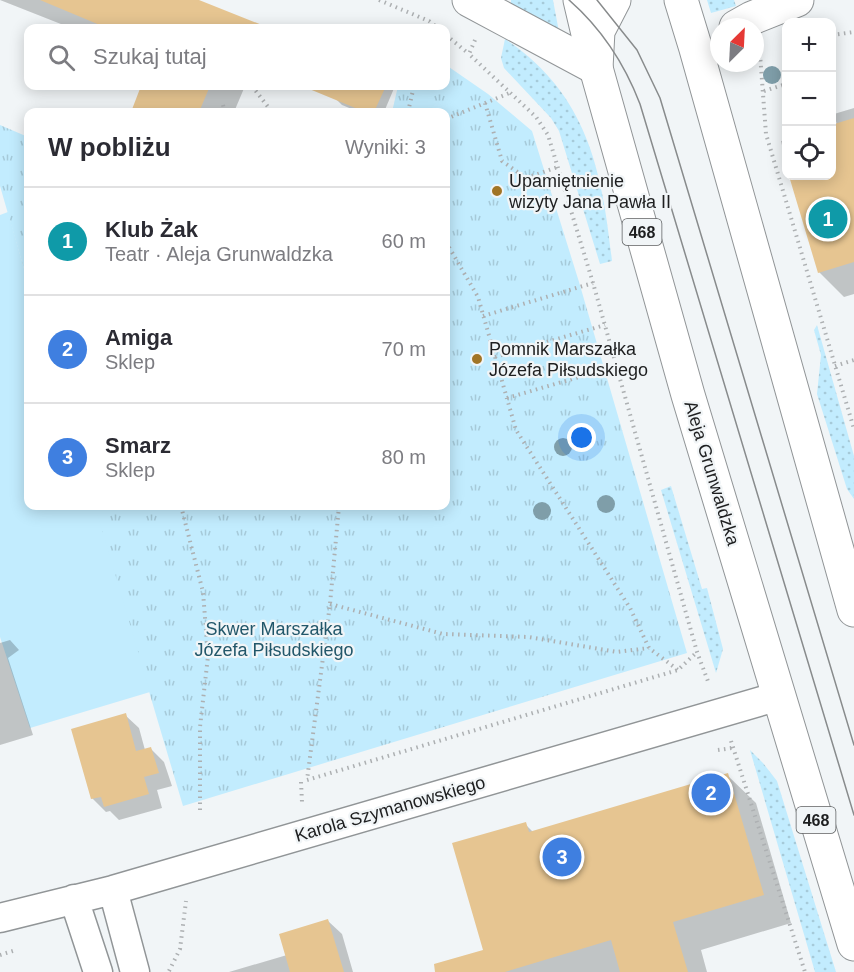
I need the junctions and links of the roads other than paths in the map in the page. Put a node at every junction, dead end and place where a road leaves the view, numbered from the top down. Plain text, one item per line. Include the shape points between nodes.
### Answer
1 (469, 0) edge
2 (580, 0) edge
3 (614, 0) edge
4 (681, 0) edge
5 (797, 0) edge
6 (752, 18) edge
7 (708, 43) edge
8 (596, 69) junction
9 (854, 610) edge
10 (779, 696) junction
11 (113, 890) junction
12 (74, 899) junction
13 (0, 918) edge
14 (854, 944) edge
15 (98, 972) edge
16 (135, 972) edge

1 - 8 main road
2 - 8 main road, Aleja Grunwaldzka / 468
3 - 8 main road via 598,31
4 - 7 main road
5 - 6 main road
7 - 9 main road
8 - 10 main road, Aleja Grunwaldzka / 468 via 688,395
10 - 11 street, Karola Szymanowskiego
10 - 14 main road, Aleja Grunwaldzka / 468
11 - 12 street, Karola Szymanowskiego
11 - 16 street
12 - 13 street, Karola Szymanowskiego
12 - 15 street

